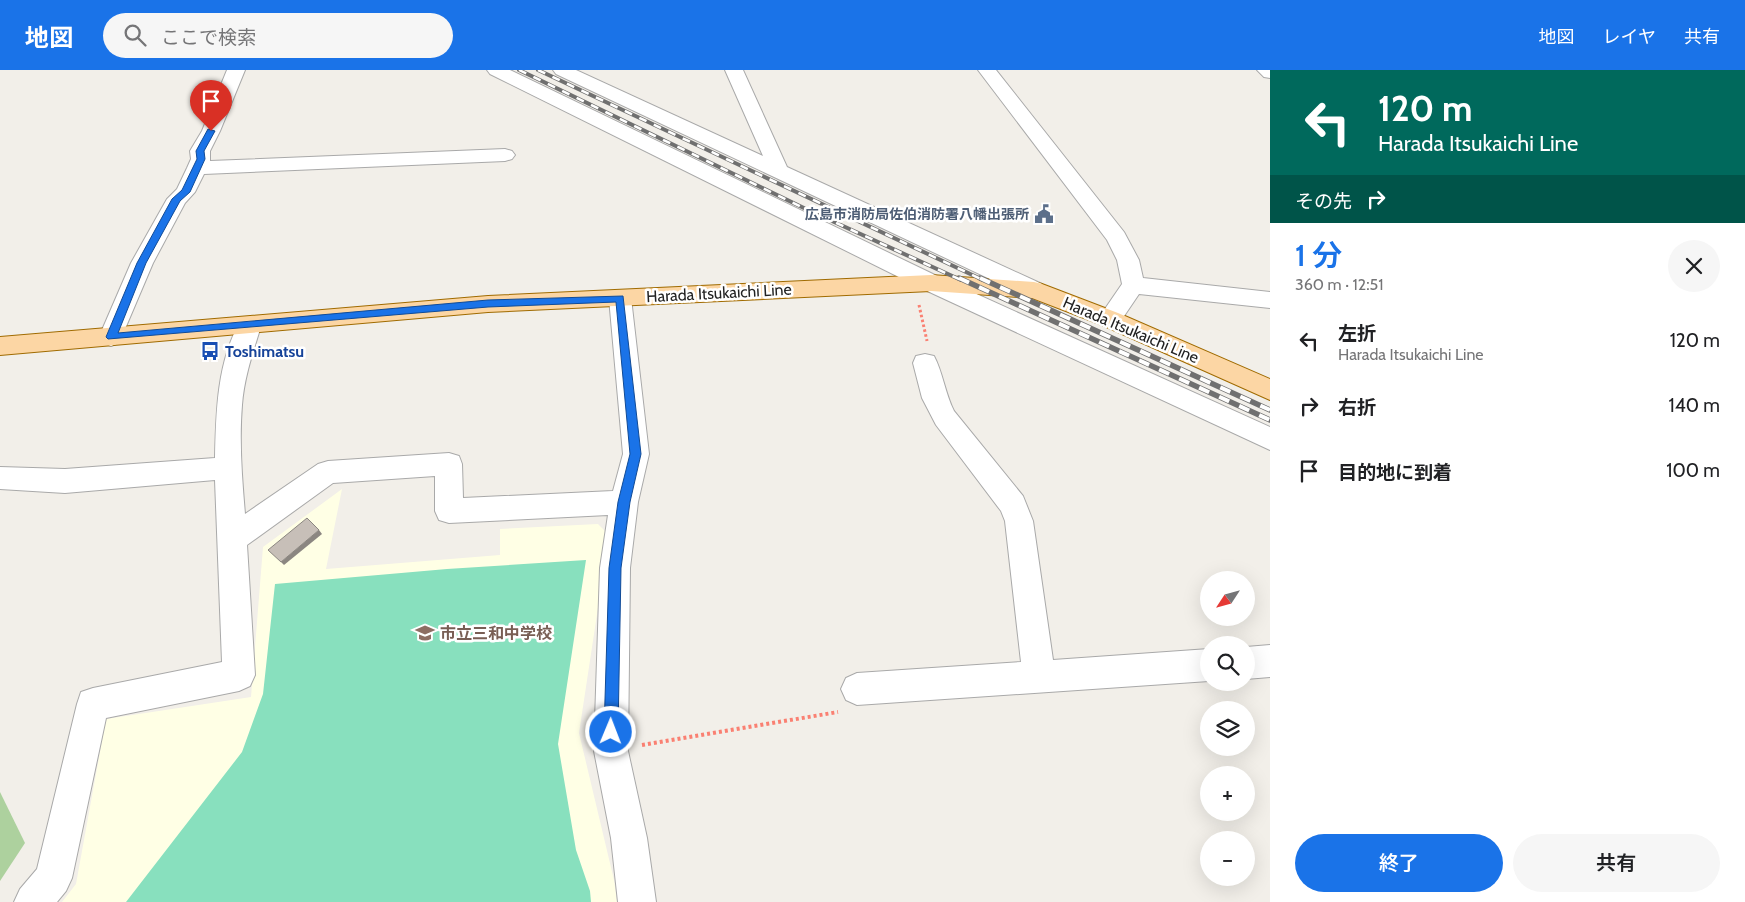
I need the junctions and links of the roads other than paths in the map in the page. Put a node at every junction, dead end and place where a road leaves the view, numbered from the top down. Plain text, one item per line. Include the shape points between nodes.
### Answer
1 (236, 70) edge
2 (496, 70) edge
3 (562, 70) edge
4 (734, 70) edge
5 (988, 70) edge
6 (1266, 70) edge
7 (1270, 73) edge
8 (505, 154) dead end
9 (197, 168) junction
10 (779, 171) junction
11 (922, 283) junction
12 (1134, 285) junction
13 (1034, 290) junction
14 (620, 298) junction
15 (1270, 300) edge
16 (1110, 319) junction
17 (250, 326) junction
18 (111, 337) junction
19 (0, 346) edge
20 (925, 363) road end
21 (1270, 390) edge
22 (1270, 439) edge
23 (228, 468) junction
24 (0, 478) edge
25 (624, 502) junction
26 (232, 538) junction
27 (1270, 661) edge
28 (1255, 662) edge
29 (1200, 666) edge
30 (1039, 677) junction
31 (857, 689) road end
32 (33, 902) edge
33 (637, 902) edge

1 - 9 street via 200,151
2 - 11 street
3 - 10 street
4 - 10 street
5 - 12 street via 1116,237 1128,260
6 - 7 street
8 - 9 street
9 - 18 street via 142,263
10 - 13 street
11 - 13 main road, Harada Itsukaichi Line
11 - 14 main road, Harada Itsukaichi Line
11 - 22 street
12 - 15 street
12 - 16 street
13 - 16 main road, Harada Itsukaichi Line
14 - 17 main road, Harada Itsukaichi Line via 488,304
14 - 25 street via 636,454
16 - 21 main road, Harada Itsukaichi Line
17 - 18 main road, Harada Itsukaichi Line
17 - 23 street via 238,359 229,405
18 - 19 main road, Harada Itsukaichi Line
20 - 30 street via 935,398 945,418 1002,488 1019,521
23 - 24 street via 65,481
23 - 26 street
25 - 26 street via 449,511 449,464 328,472
25 - 33 street via 615,568 610,750
26 - 32 street via 239,675 93,704 53,878
27 - 28 street
29 - 30 street
30 - 31 street

